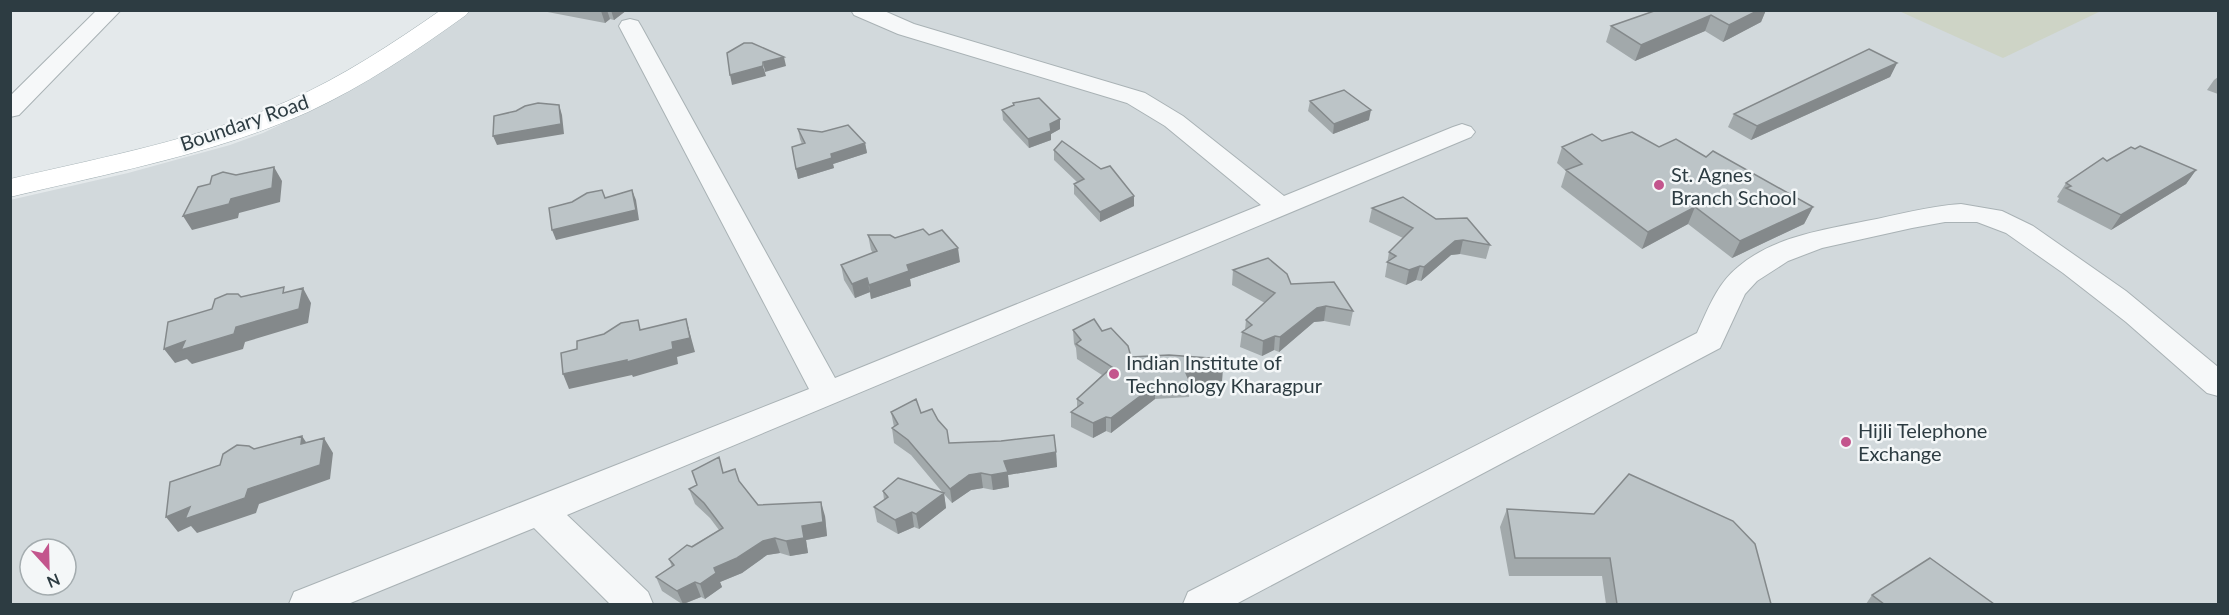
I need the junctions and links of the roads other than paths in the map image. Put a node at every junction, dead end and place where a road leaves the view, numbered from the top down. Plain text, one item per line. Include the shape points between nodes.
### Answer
1 (110, 10) edge
2 (458, 10) edge
3 (862, 10) edge
4 (630, 26) dead end
5 (10, 110) edge
6 (1462, 132) dead end
7 (15, 185) edge
8 (1281, 207) junction
9 (2218, 385) edge
10 (828, 394) junction
11 (540, 511) junction
12 (308, 604) edge
13 (634, 604) edge
14 (1202, 604) edge

1 - 5 street
2 - 7 main road, Boundary Road via 333,90 275,115 216,135
3 - 8 street via 918,33 1136,98 1174,121
4 - 10 street
6 - 8 street
8 - 10 street
9 - 14 street via 2127,305 2016,228 1992,216 1934,216 1835,236 1795,248 1753,268 1734,288 1709,340
10 - 11 street
11 - 12 street
11 - 13 street

